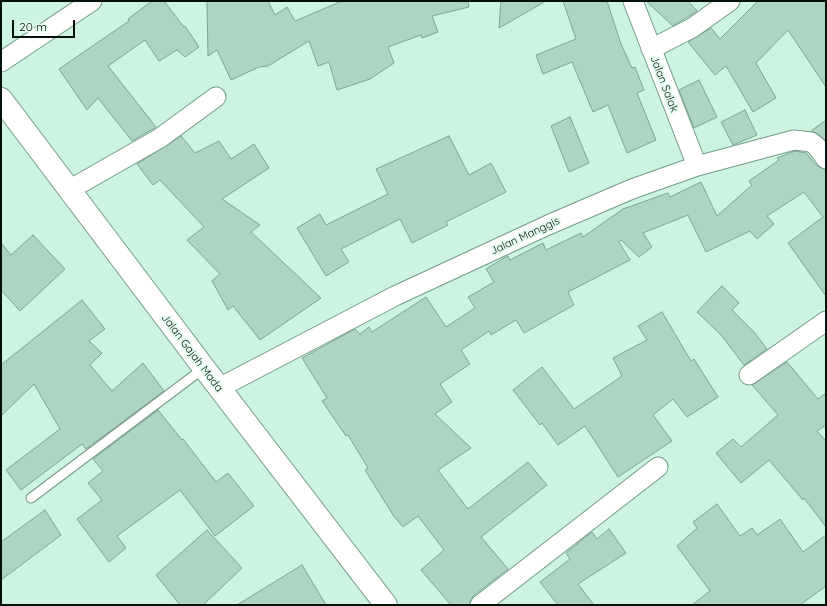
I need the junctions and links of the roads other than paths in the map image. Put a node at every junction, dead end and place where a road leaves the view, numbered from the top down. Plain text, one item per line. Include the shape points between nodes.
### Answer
1 (92, 1) edge
2 (633, 1) edge
3 (730, 1) edge
4 (651, 49) junction
5 (1, 62) edge
6 (216, 96) dead end
7 (1, 99) edge
8 (826, 158) edge
9 (697, 166) junction
10 (69, 190) junction
11 (826, 321) edge
12 (204, 368) junction
13 (750, 375) dead end
14 (226, 385) junction
15 (658, 467) dead end
16 (32, 498) dead end
17 (386, 605) edge
18 (480, 605) edge

1 - 5 street
2 - 4 street, Jalan Salak
3 - 4 street via 692,28
4 - 9 street, Jalan Salak
6 - 10 street via 160,138
7 - 10 highway, Jalan Gajah Mada
8 - 9 street, Jalan Manggis via 811,142 794,140
9 - 14 street, Jalan Manggis via 632,189 548,225 395,296
10 - 12 highway, Jalan Gajah Mada
11 - 13 street
12 - 14 highway, Jalan Gajah Mada
12 - 16 lane
14 - 17 highway, Jalan Gajah Mada
15 - 18 street

